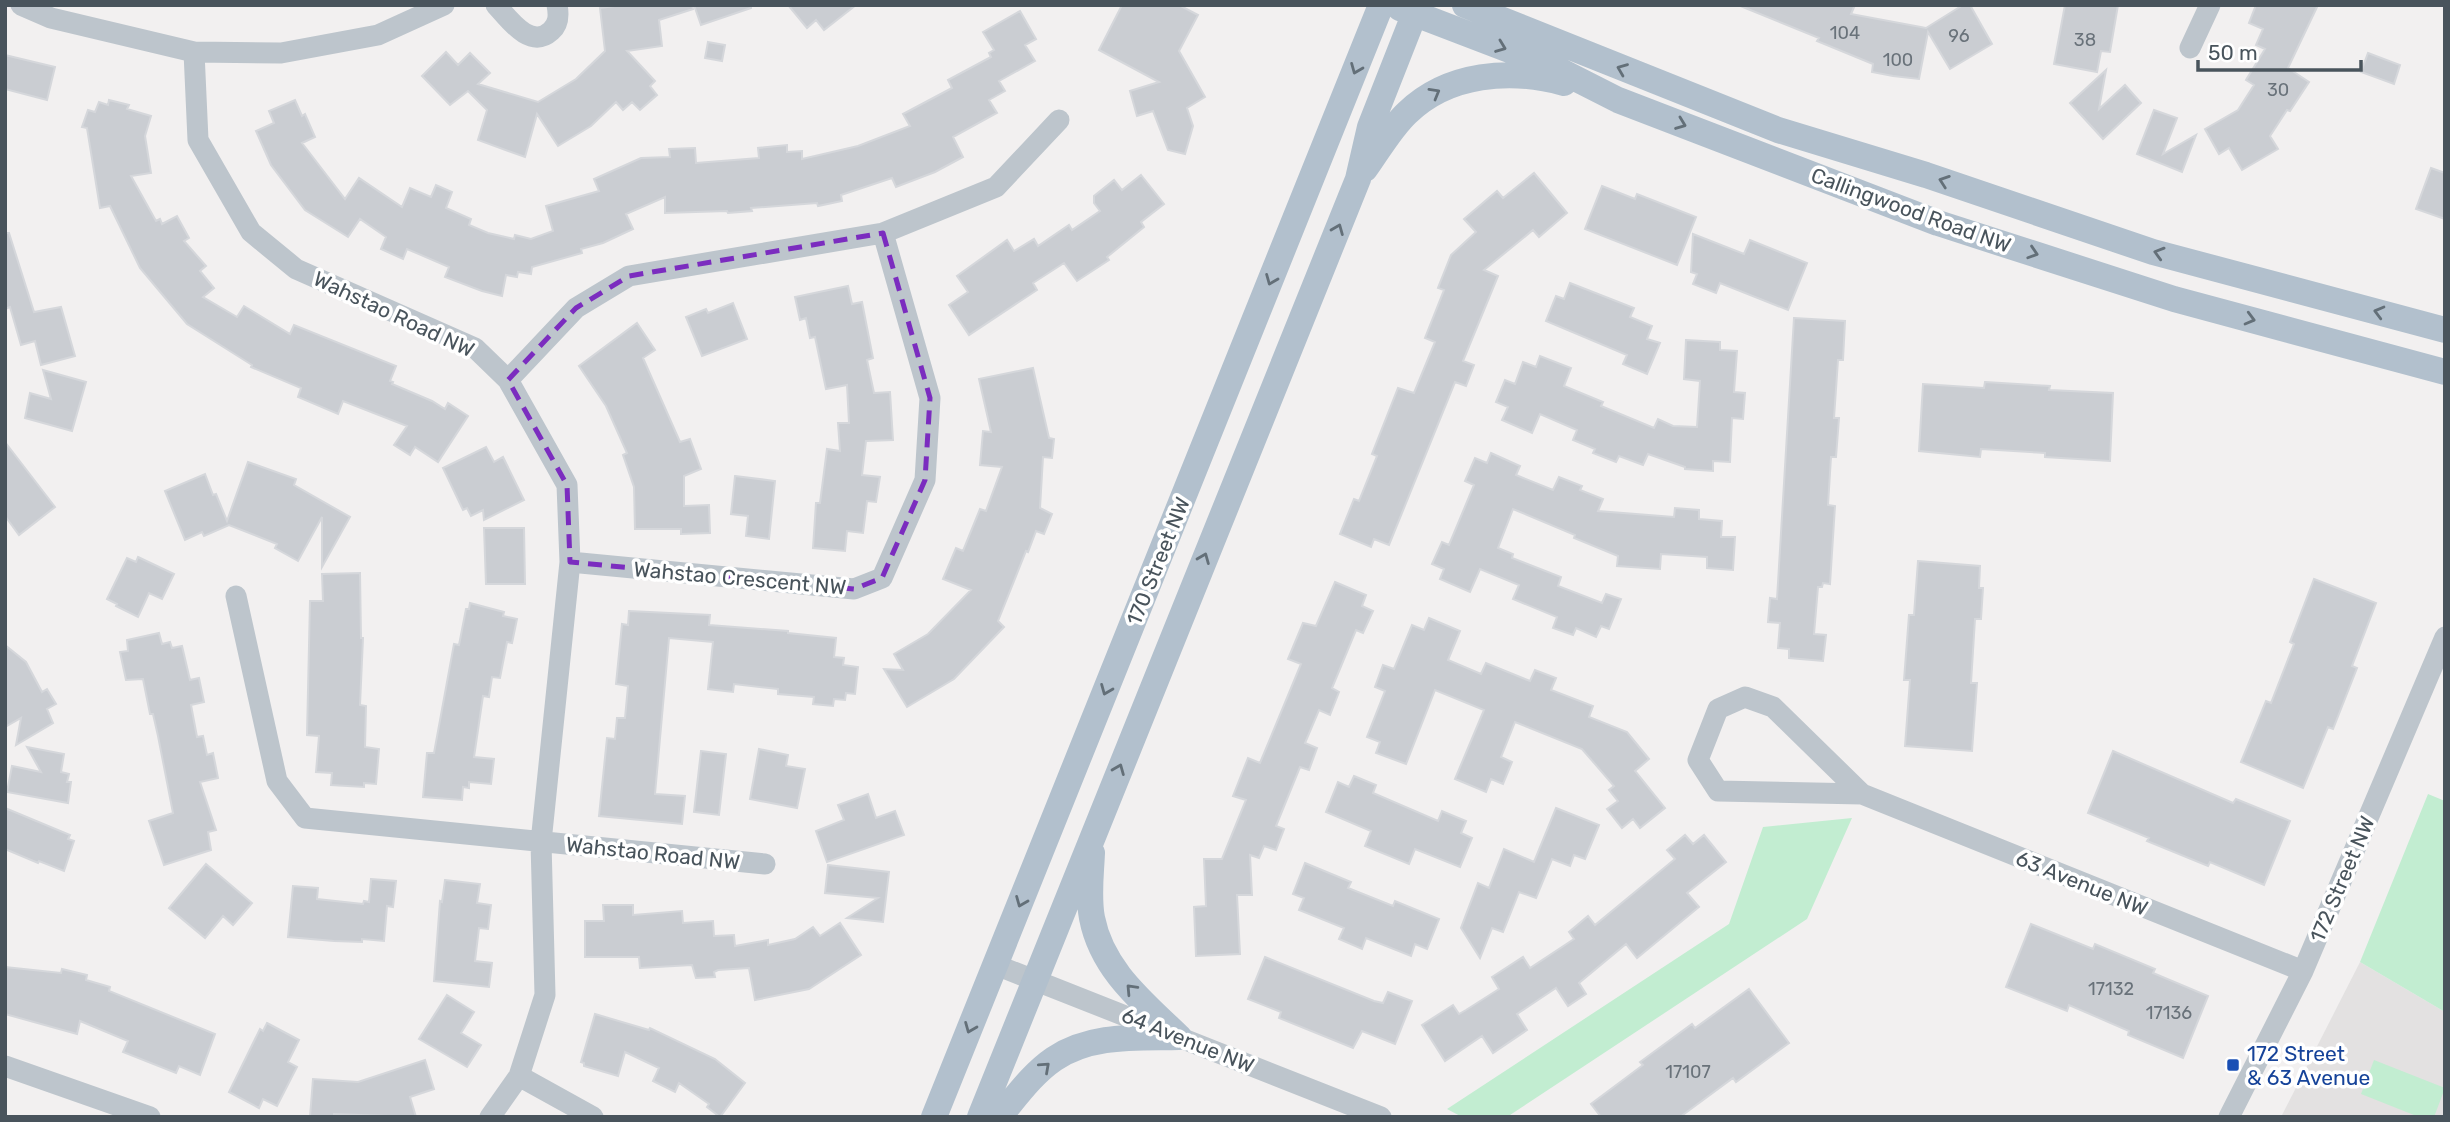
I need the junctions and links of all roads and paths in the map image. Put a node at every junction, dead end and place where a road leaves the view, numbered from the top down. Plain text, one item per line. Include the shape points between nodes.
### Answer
1 (21, 5) edge
2 (444, 5) edge
3 (496, 5) edge
4 (558, 5) edge
5 (1381, 5) edge
6 (1465, 5) edge
7 (2210, 5) edge
8 (1409, 8) edge
9 (2190, 48) dead end
10 (194, 52) junction
11 (1618, 100) junction
12 (1059, 120) dead end
13 (1358, 179) junction
14 (883, 233) junction
15 (2445, 330) edge
16 (2445, 372) edge
17 (508, 380) junction
18 (570, 562) junction
19 (236, 596) dead end
20 (2445, 637) edge
21 (1862, 794) junction
22 (1093, 832) junction
23 (541, 842) junction
24 (765, 864) dead end
25 (996, 965) junction
26 (2303, 971) junction
27 (1034, 979) junction
28 (1180, 1037) junction
29 (5, 1066) edge
30 (519, 1076) junction
31 (150, 1117) edge
32 (490, 1117) edge
33 (593, 1117) edge
34 (934, 1117) edge
35 (979, 1117) edge
36 (999, 1117) edge
37 (1381, 1117) edge
38 (2229, 1117) edge

1 - 10 street via 51,18
2 - 10 street via 378,35 281,53
3 - 4 street via 518,29 537,37 555,27
5 -> 25 main road, 170 Street NW
15 -> 6 main road, Callingwood Road NW via 2153,252 1779,130
7 - 9 street
8 -> 11 main road, Callingwood Road NW via 1551,66
8 - 13 main road, 170 Street NW
10 - 17 street, Wahstao Road NW via 198,140 251,232 296,269 475,348
13 -> 11 main road via 1405,114 1452,83 1494,75 1548,79
11 -> 16 main road, Callingwood Road NW via 1938,223 2174,299
12 - 14 street via 996,187
22 -> 13 main road, 170 Street NW
14 - 17 street via 629,276 576,308
14 - 18 street, Wahstao Crescent NW via 930,398 925,480 883,578 855,589
17 - 18 street, Wahstao Road NW via 567,485
18 - 23 street, Wahstao Road NW
19 - 23 street, Wahstao Road NW via 277,781 304,818
20 - 26 street, 172 Street NW
21 - 21 street, 63 Avenue NW via 1773,707 1745,697 1718,709 1698,760 1718,791
21 - 26 street, 63 Avenue NW
22 - 27 main road, 170 Street NW
28 -> 22 main road via 1129,989 1100,944 1090,891
23 - 24 street, Wahstao Road NW
23 - 30 street, Wahstao Road NW via 545,995
25 - 27 street, 64 Avenue NW
25 -> 34 main road, 170 Street NW
26 - 38 street, 172 Street NW
27 - 28 street, 64 Avenue NW
27 - 35 main road, 170 Street NW
36 -> 28 main road via 1053,1059 1077,1046 1104,1040
28 - 37 street, 64 Avenue NW
29 - 31 street
30 - 32 street, Wahstao Road NW
30 - 33 street

